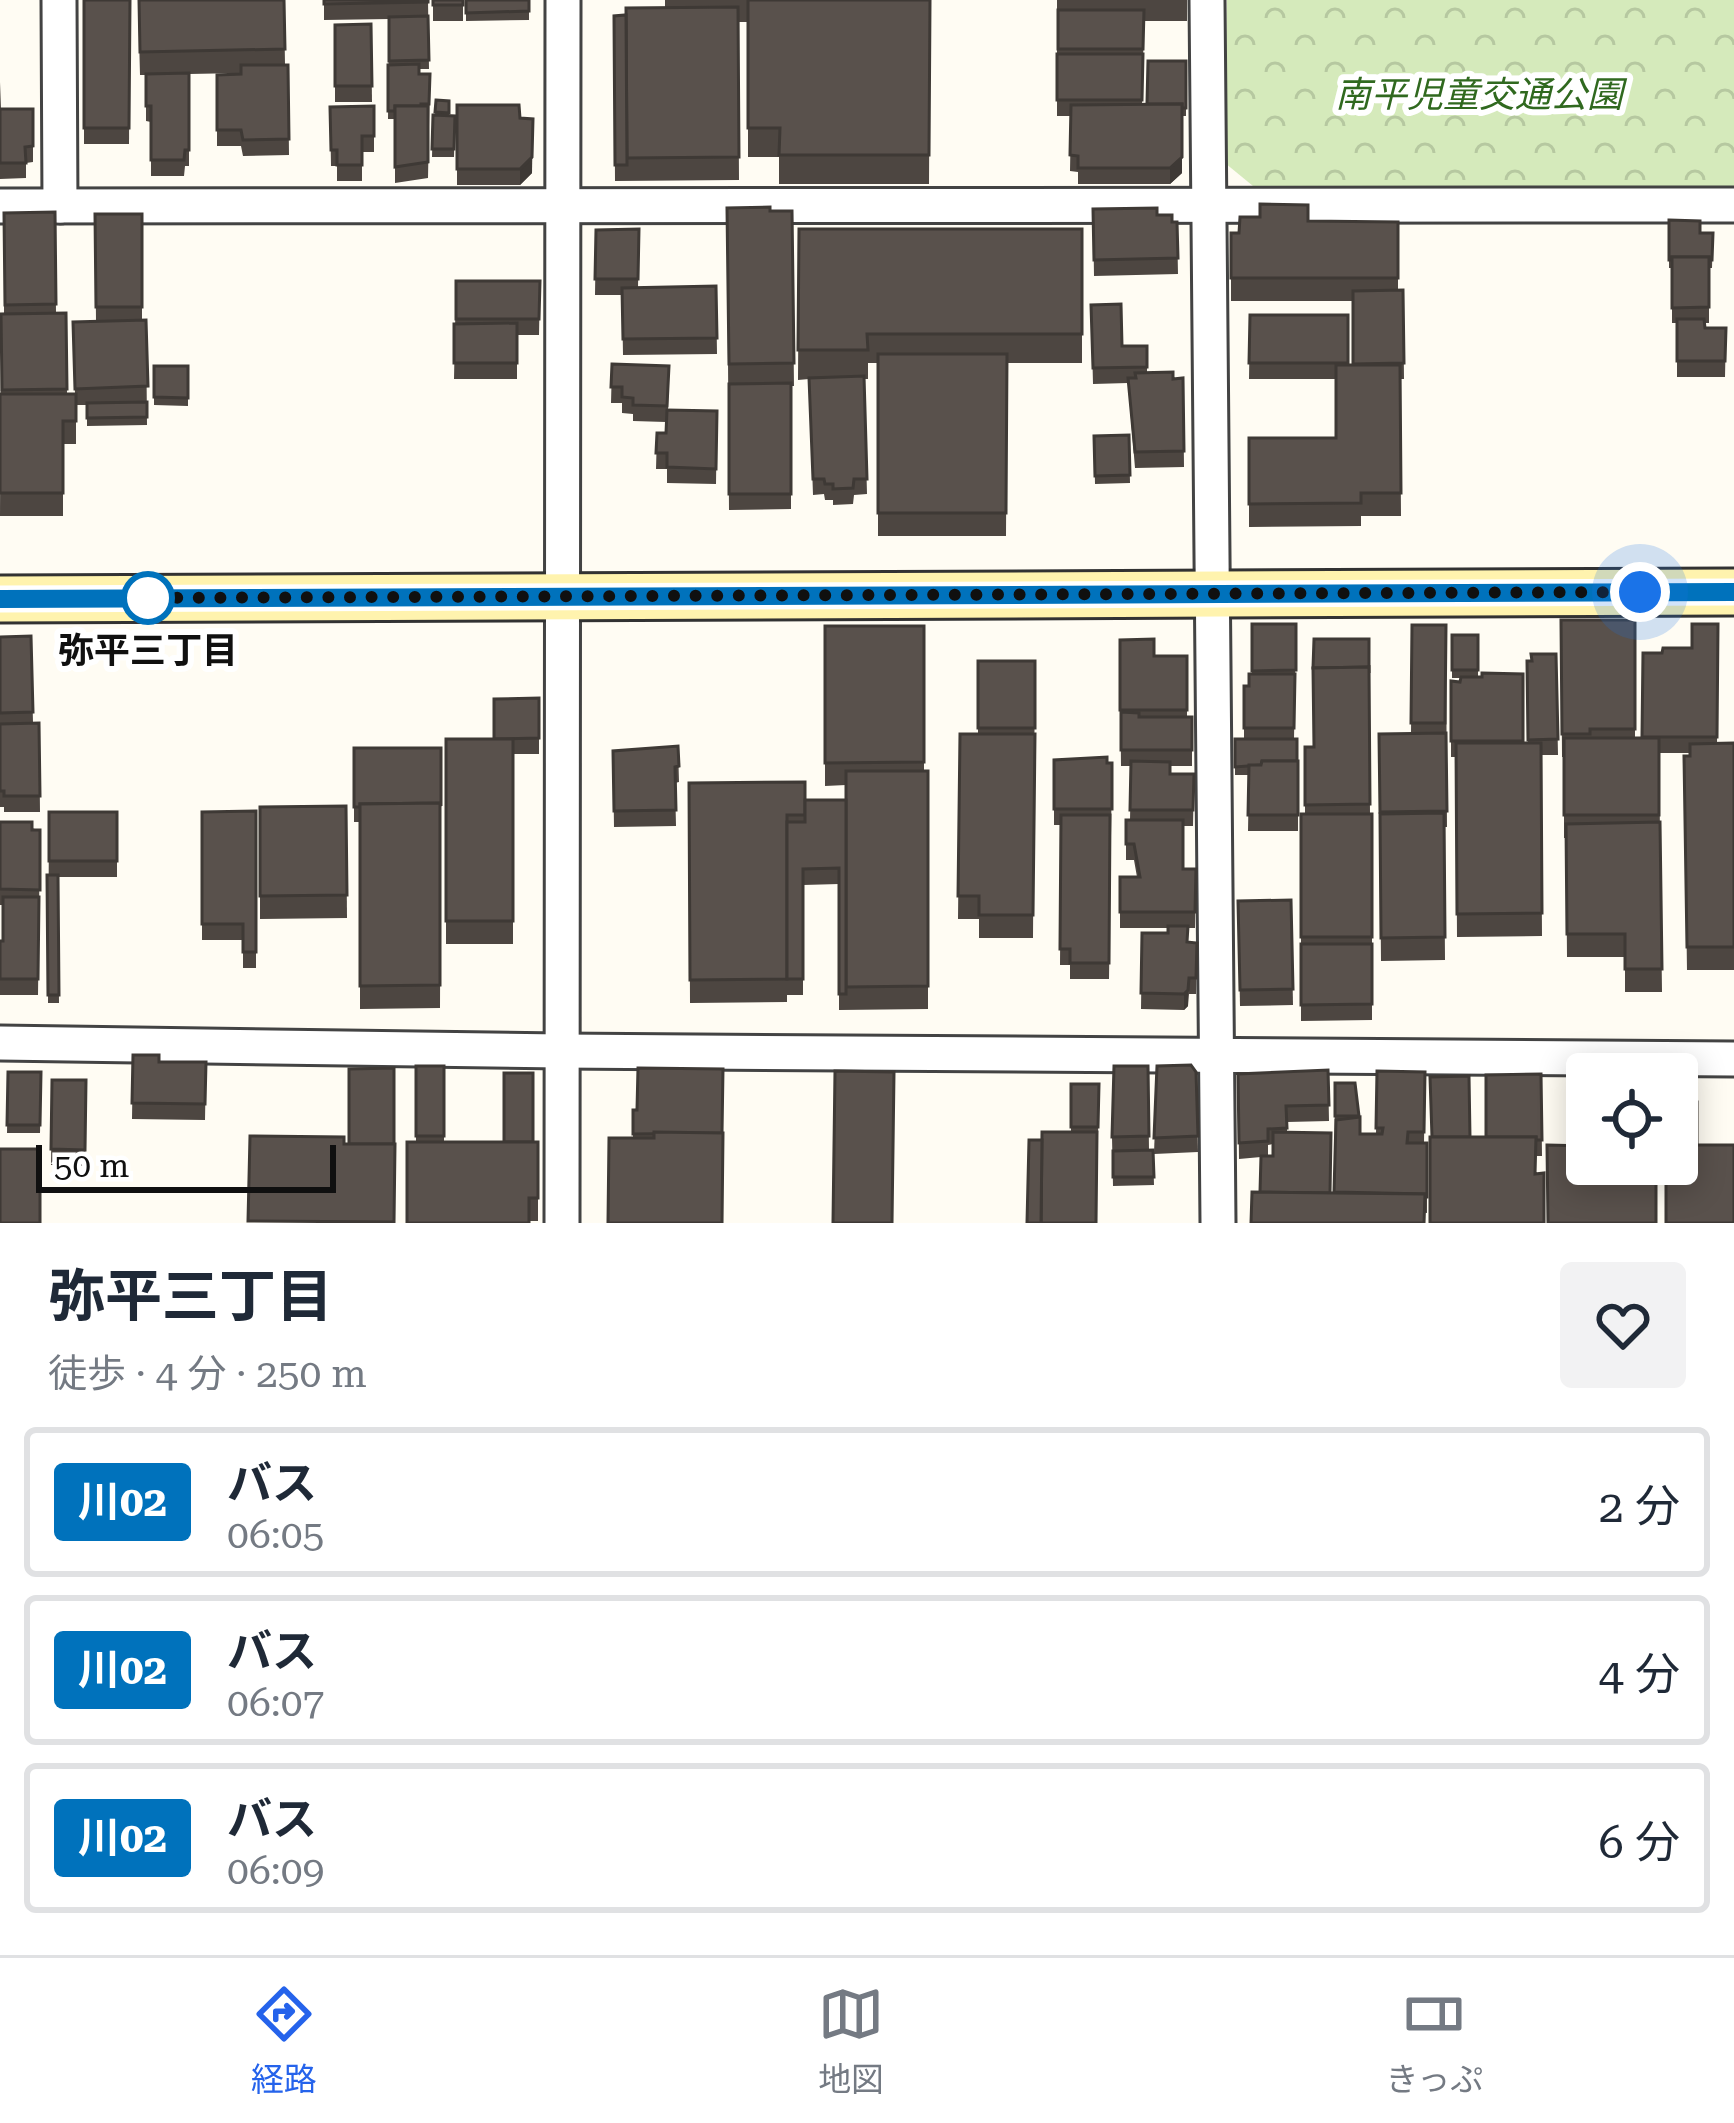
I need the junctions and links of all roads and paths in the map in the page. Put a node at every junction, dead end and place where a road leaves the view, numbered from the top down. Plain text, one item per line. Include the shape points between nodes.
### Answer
1 (59, 0) edge
2 (563, 0) edge
3 (1207, 0) edge
4 (565, 204) junction
5 (1734, 205) edge
6 (0, 206) edge
7 (60, 206) junction
8 (1209, 206) junction
9 (1734, 592) edge
10 (1214, 594) junction
11 (564, 596) junction
12 (0, 598) edge
13 (0, 1043) edge
14 (560, 1052) junction
15 (1217, 1056) junction
16 (1734, 1059) edge
17 (562, 1223) edge
18 (1218, 1223) edge

1 - 7 street
2 - 4 street
3 - 8 street
4 - 7 street
4 - 8 street
4 - 11 street
5 - 8 street
6 - 7 street
8 - 10 street
9 - 10 street
10 - 11 street
10 - 15 street
11 - 12 street
11 - 14 street
13 - 14 street
14 - 15 street
14 - 17 street
15 - 16 street
15 - 18 street

